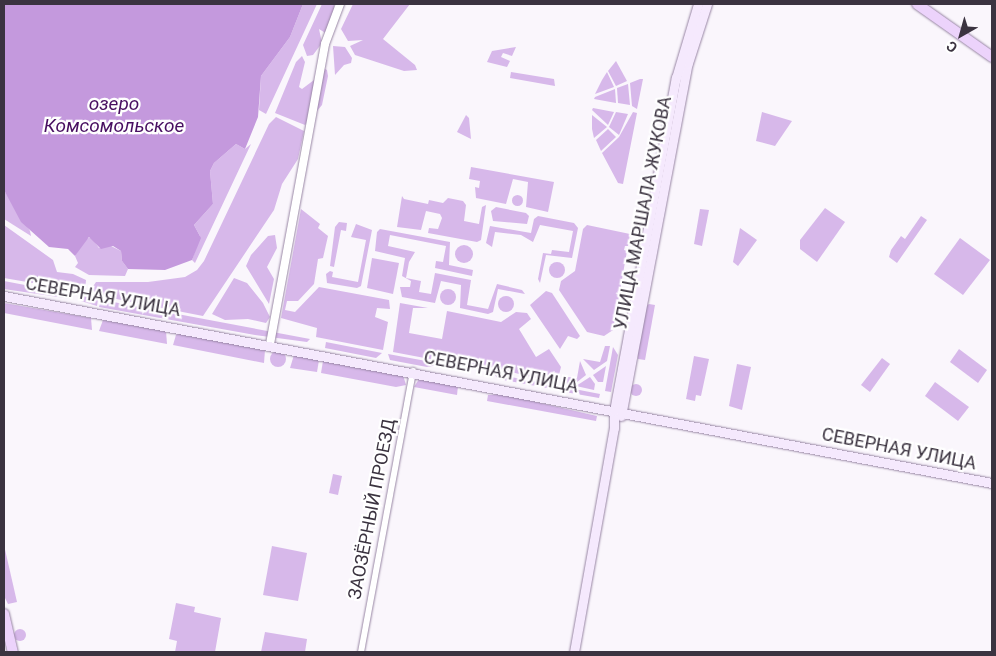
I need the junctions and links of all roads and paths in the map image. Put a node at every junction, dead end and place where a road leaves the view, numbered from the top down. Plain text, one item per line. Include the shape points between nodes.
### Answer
1 (340, 4) edge
2 (698, 4) edge
3 (706, 4) edge
4 (917, 4) edge
5 (992, 57) edge
6 (4, 296) edge
7 (270, 344) junction
8 (627, 364) junction
9 (413, 371) junction
10 (618, 412) junction
11 (992, 483) edge
12 (4, 614) edge
13 (12, 652) edge
14 (361, 652) edge
15 (574, 652) edge

1 - 7 street via 325,44
2 - 8 main road, УЛИЦА МАРШАЛА ЖУКОВА via 676,78
3 - 8 main road, УЛИЦА МАРШАЛА ЖУКОВА via 688,64
4 - 5 main road
6 - 7 main road, СЕВЕРНАЯ УЛИЦА
7 - 9 main road, СЕВЕРНАЯ УЛИЦА
8 - 10 main road, УЛИЦА МАРШАЛА ЖУКОВА
9 - 10 main road, СЕВЕРНАЯ УЛИЦА
9 - 14 street, ЗАОЗЁРНЫЙ ПРОЕЗД
10 - 11 main road, СЕВЕРНАЯ УЛИЦА
10 - 15 main road, УЛИЦА МАРШАЛА ЖУКОВА
12 - 13 main road

